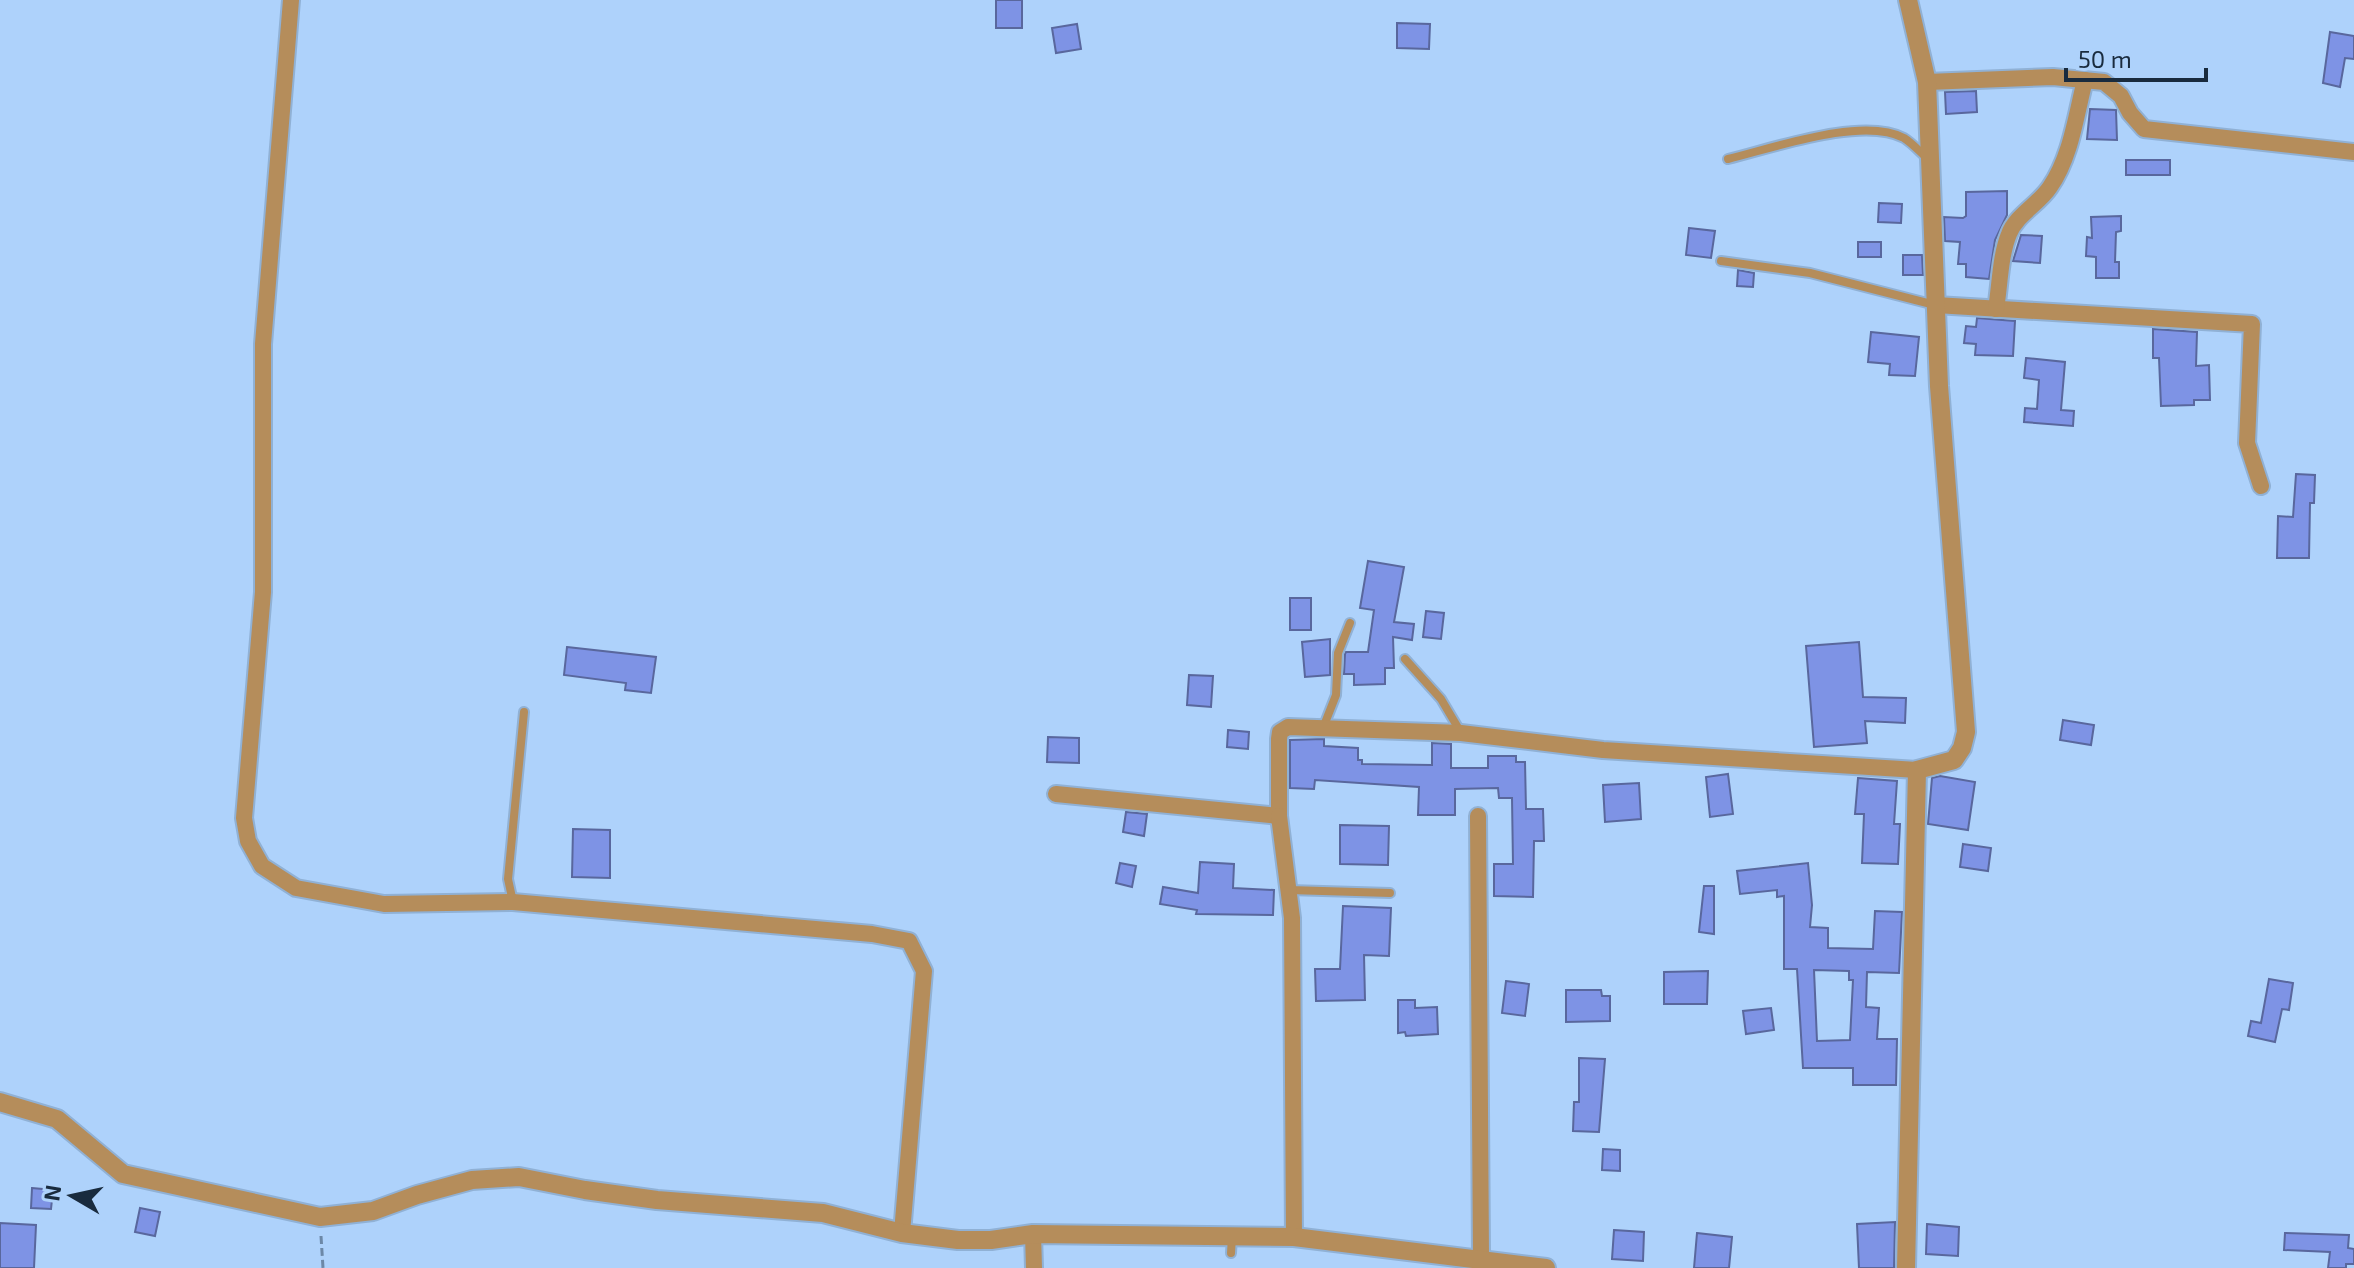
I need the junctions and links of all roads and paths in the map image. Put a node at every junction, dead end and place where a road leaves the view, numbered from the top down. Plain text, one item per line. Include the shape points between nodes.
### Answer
1 (291, 0) edge
2 (1908, 0) edge
3 (2085, 80) junction
4 (1927, 82) junction
5 (2354, 152) edge
6 (1728, 159) dead end
7 (1930, 161) junction
8 (1721, 261) dead end
9 (1936, 305) junction
10 (1996, 309) junction
11 (2261, 486) dead end
12 (1350, 623) dead end
13 (1405, 659) dead end
14 (524, 712) dead end
15 (1323, 728) junction
16 (1461, 733) junction
17 (1917, 770) junction
18 (1056, 794) dead end
19 (1279, 816) junction
20 (1478, 816) dead end
21 (1289, 890) junction
22 (1390, 893) dead end
23 (513, 902) junction
24 (0, 1102) edge
25 (320, 1217) junction
26 (902, 1233) junction
27 (1033, 1234) junction
28 (1294, 1237) junction
29 (1481, 1258) junction
30 (323, 1268) edge
31 (1034, 1268) edge
32 (1546, 1268) edge
33 (1906, 1268) edge

1 - 23 street via 263,344 263,592 244,818 248,841 262,866 296,888 384,904
2 - 4 street
3 - 4 street
3 - 5 street via 2112,87 2144,129
3 - 10 street via 2059,173 2009,234
4 - 7 street
6 - 7 lane via 1856,129 1905,139
7 - 9 street
8 - 9 lane via 1810,273
9 - 10 street
9 - 17 street via 1966,732 1954,760
10 - 11 street via 2252,324 2247,443
12 - 15 lane via 1338,653 1336,695
13 - 16 lane via 1441,699
14 - 23 lane via 508,879
15 - 16 street
15 - 19 street via 1288,727 1280,732
16 - 17 street via 1603,750
17 - 33 street
18 - 19 street
19 - 21 street
20 - 29 street
21 - 22 lane
21 - 28 street
23 - 26 street via 909,941 924,971
24 - 25 street via 57,1119 123,1174
25 - 26 street via 373,1211 472,1180 519,1177 657,1200 823,1213
25 - 30 path
26 - 27 street via 980,1240
27 - 28 street via 1232,1245
27 - 31 street
28 - 29 street
29 - 32 street

